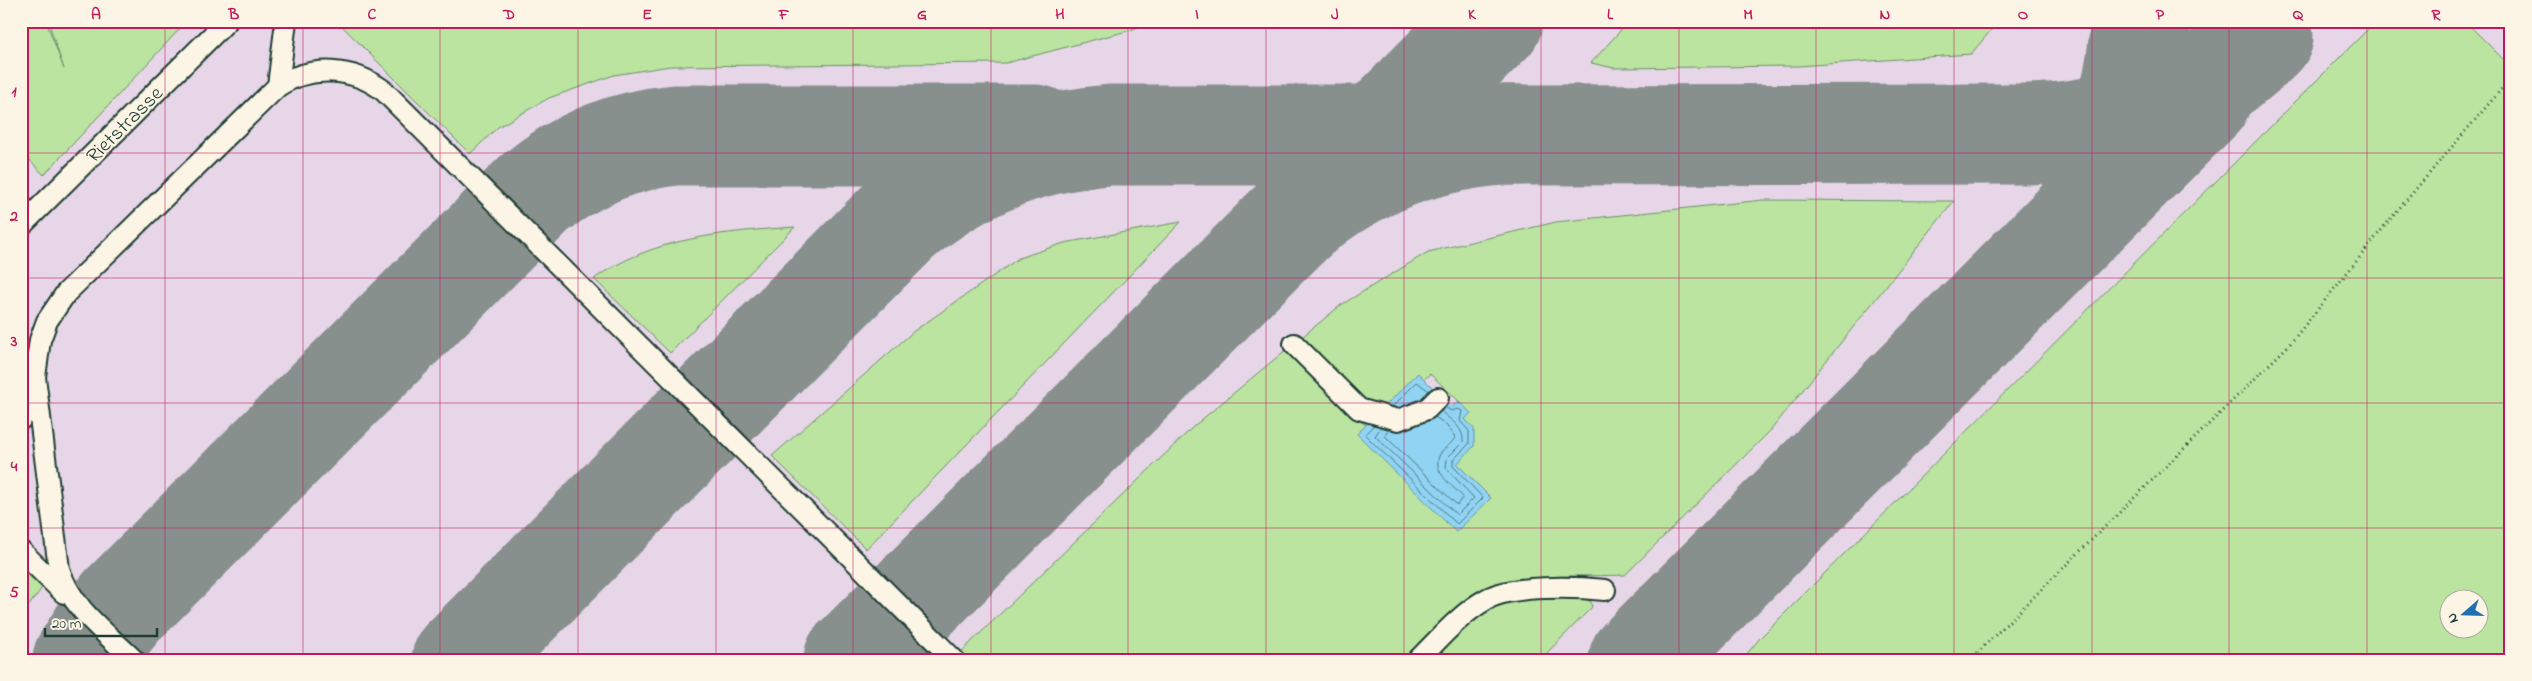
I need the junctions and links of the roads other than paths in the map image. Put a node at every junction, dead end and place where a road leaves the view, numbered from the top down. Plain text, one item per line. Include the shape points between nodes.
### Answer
1 (227, 21) edge
2 (286, 21) edge
3 (278, 86) junction
4 (21, 226) edge
5 (1294, 344) dead end
6 (35, 377) junction
7 (1438, 398) dead end
8 (21, 419) edge
9 (21, 551) edge
10 (1605, 590) dead end
11 (76, 604) junction
12 (134, 660) edge
13 (954, 660) edge
14 (1418, 660) edge

1 - 4 lane, Rietstrasse
2 - 3 lane
3 - 6 lane via 66,293 55,307 40,340
3 - 13 lane via 290,78 308,74 342,72 371,81 384,91
5 - 7 lane via 1359,409 1398,420 1427,409
6 - 8 lane via 32,395
6 - 11 lane via 59,569
9 - 11 lane
10 - 14 lane via 1574,587 1525,590 1489,597 1464,614
11 - 12 lane

